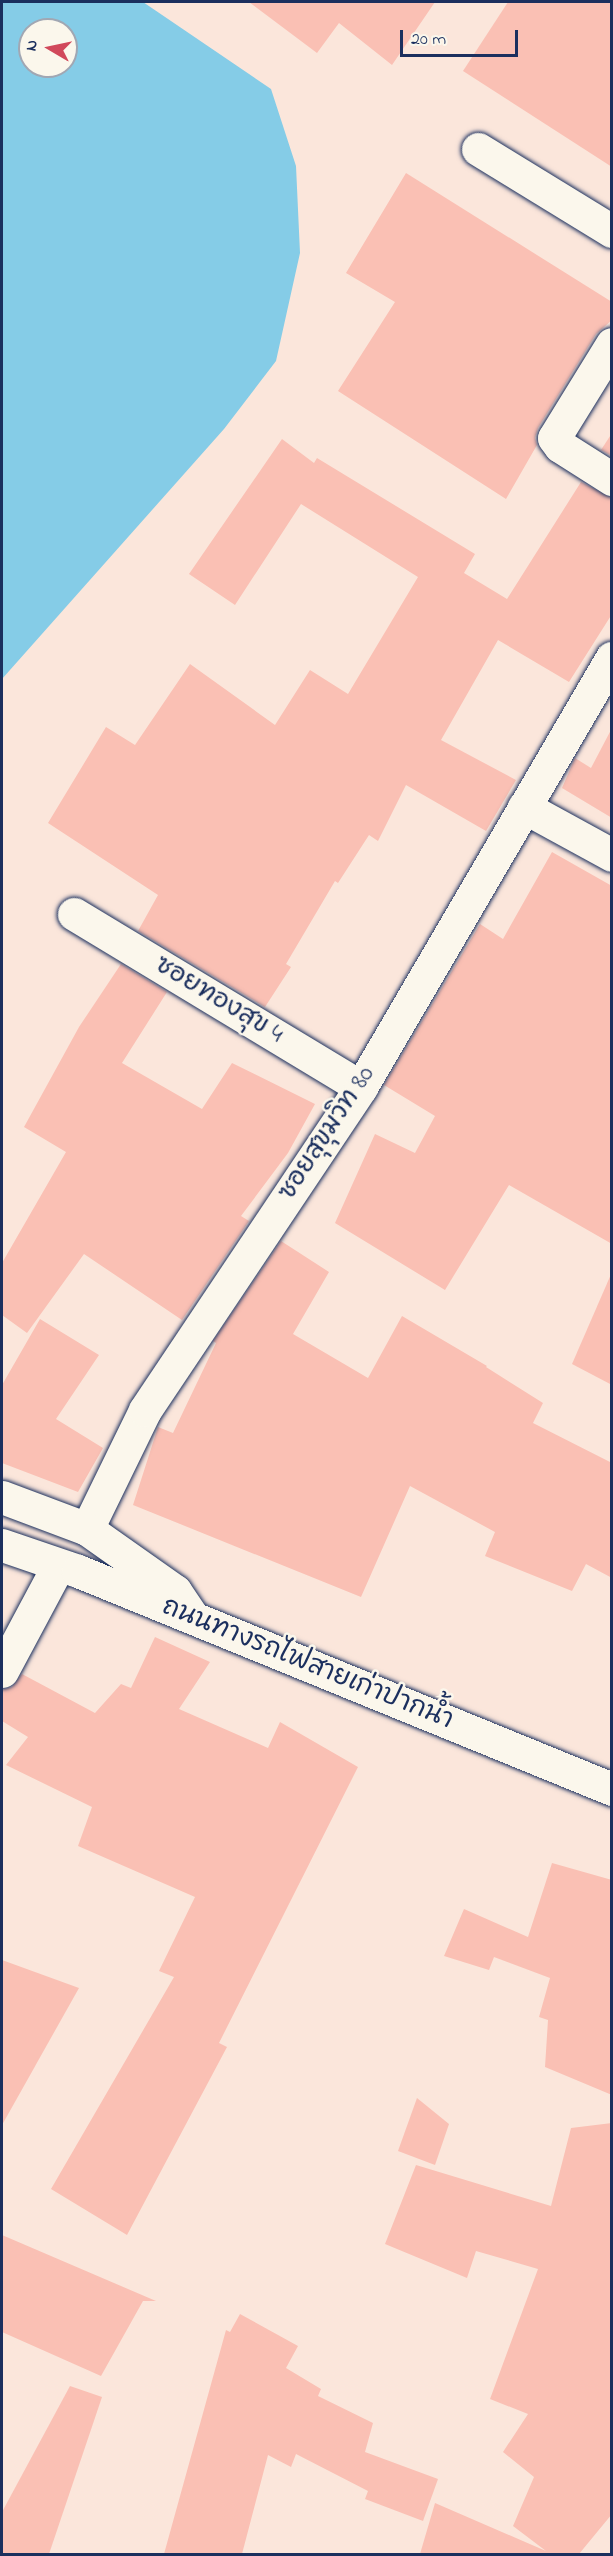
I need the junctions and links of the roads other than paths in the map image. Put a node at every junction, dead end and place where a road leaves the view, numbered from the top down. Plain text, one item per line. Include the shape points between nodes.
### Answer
1 (478, 149) dead end
2 (612, 231) edge
3 (612, 344) edge
4 (612, 479) edge
5 (612, 658) edge
6 (524, 807) junction
7 (612, 855) edge
8 (74, 914) dead end
9 (361, 1087) junction
10 (2, 1497) edge
11 (87, 1529) junction
12 (2, 1545) edge
13 (58, 1566) junction
14 (193, 1618) junction
15 (2, 1671) edge
16 (612, 1789) edge

1 - 2 street
3 - 4 street via 554,438 560,446
5 - 6 street, ซอยสุขุมวิท 80
6 - 7 street
6 - 9 street, ซอยสุขุมวิท 80
8 - 9 street, ซอยทองสุข 4
9 - 11 street, ซอยสุขุมวิท 80 via 145,1410
10 - 11 street
11 - 14 street via 175,1591
12 - 13 street, ถนนทางรถไฟสายเก่าปากน้ำ
13 - 14 street, ถนนทางรถไฟสายเก่าปากน้ำ
13 - 15 street
14 - 16 street, ถนนทางรถไฟสายเก่าปากน้ำ

